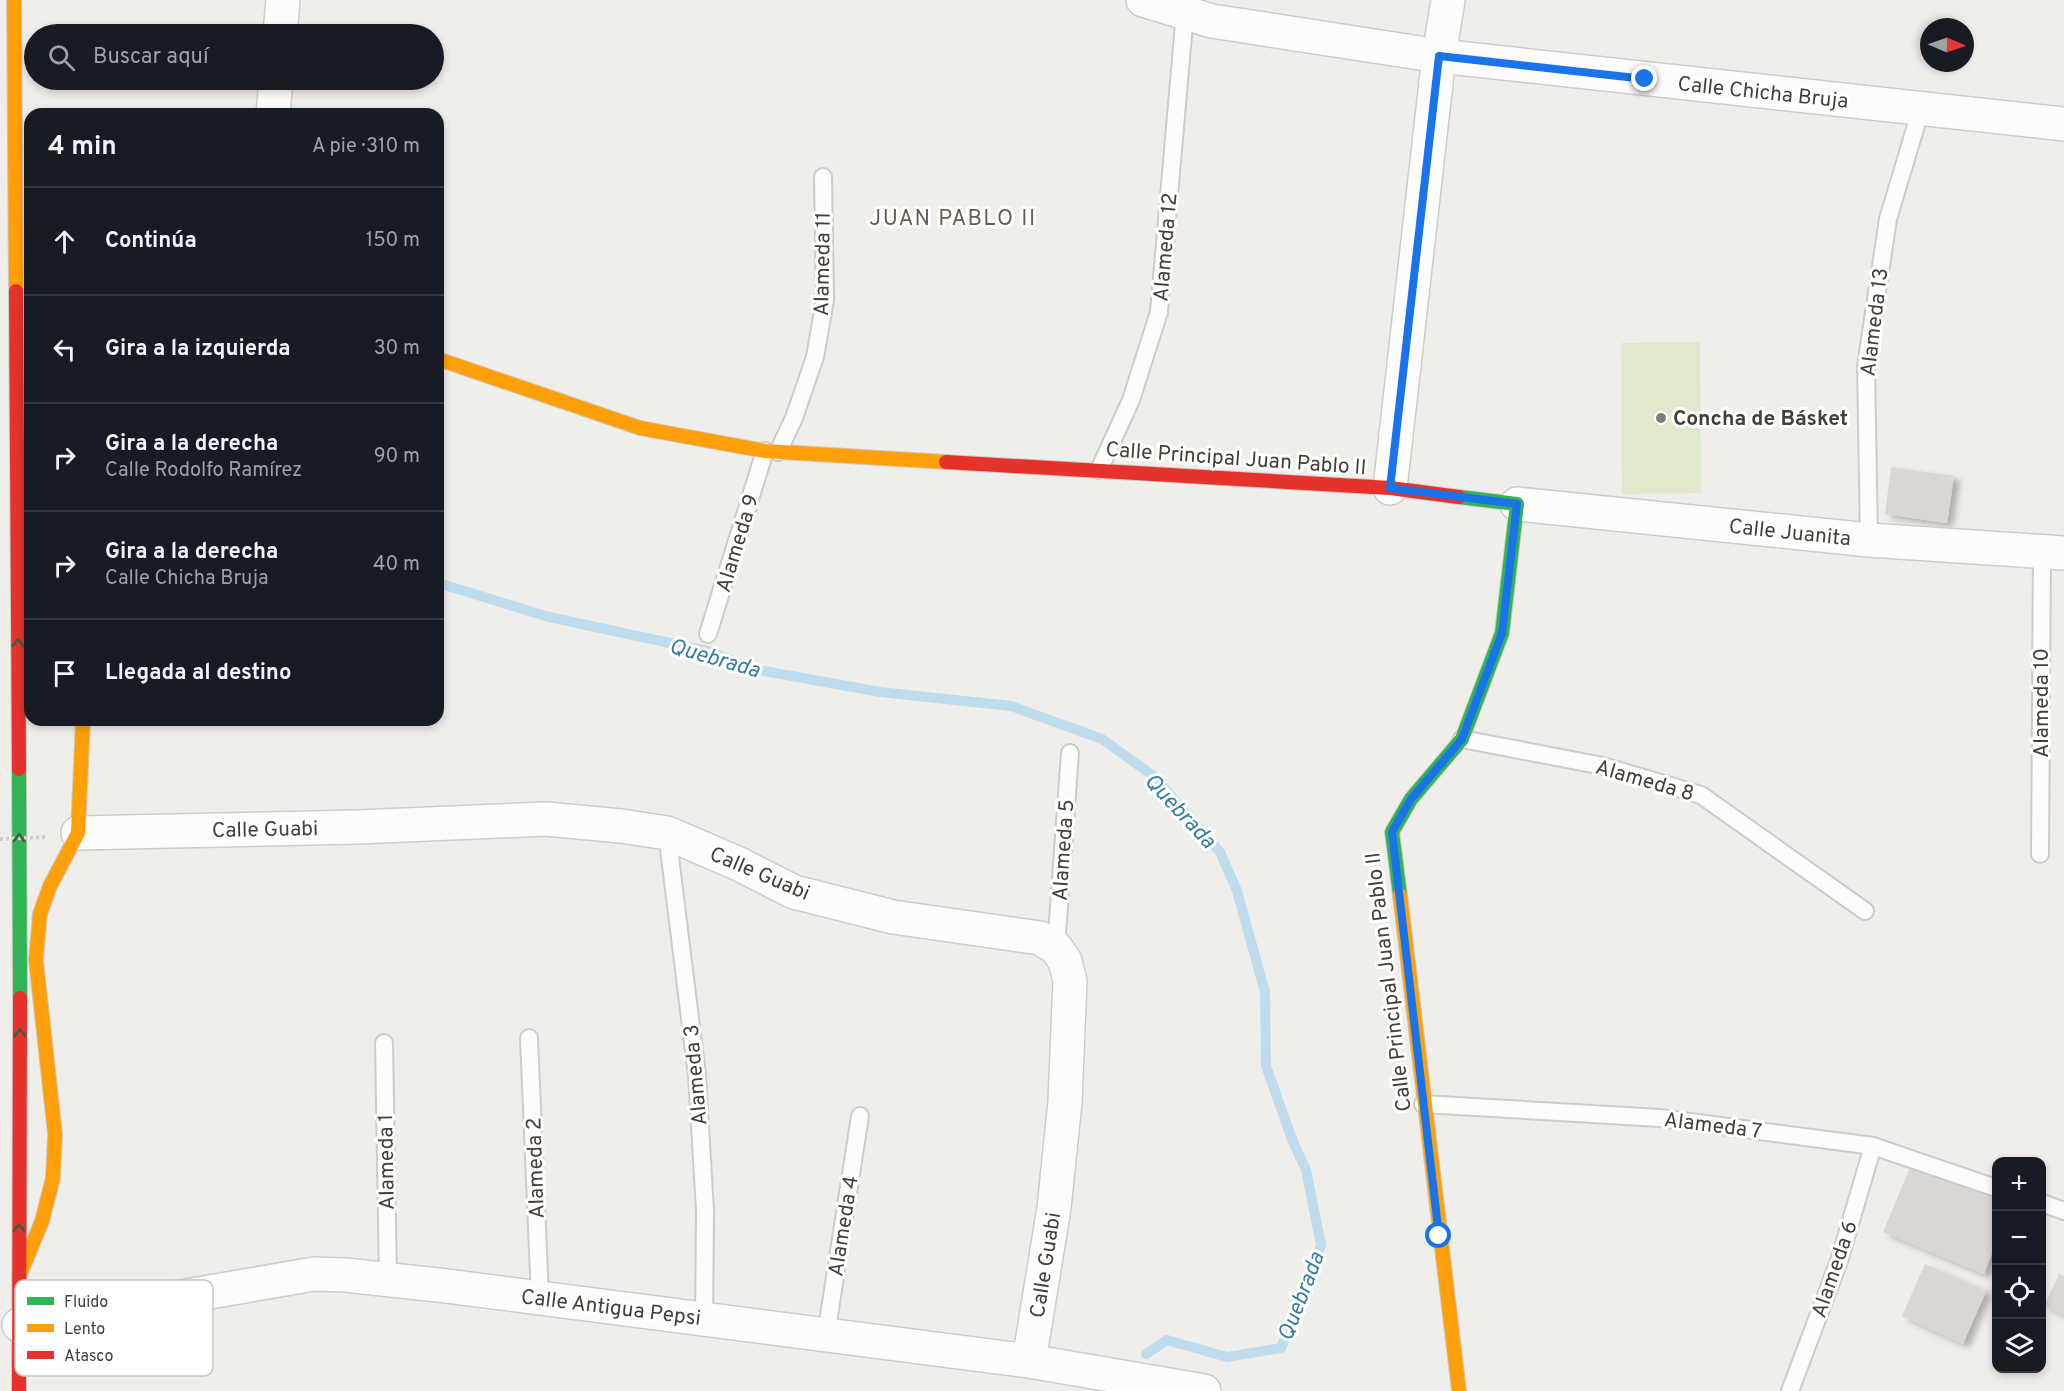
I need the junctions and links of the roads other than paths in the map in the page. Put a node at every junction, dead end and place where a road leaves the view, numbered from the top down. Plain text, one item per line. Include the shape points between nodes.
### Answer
1 (14, 0) edge
2 (283, 0) edge
3 (1143, 0) edge
4 (1448, 0) edge
5 (1185, 12) junction
6 (281, 24) edge
7 (1439, 56) junction
8 (275, 90) edge
9 (274, 108) edge
10 (1921, 109) junction
11 (2064, 124) edge
12 (823, 177) dead end
13 (444, 361) edge
14 (772, 452) junction
15 (1099, 470) junction
16 (1390, 488) junction
17 (1517, 504) junction
18 (1869, 540) junction
19 (2053, 553) edge
20 (708, 634) dead end
21 (82, 726) edge
22 (1462, 739) junction
23 (1070, 753) dead end
24 (667, 833) junction
25 (63, 835) junction
26 (2040, 854) dead end
27 (1865, 911) dead end
28 (1056, 948) junction
29 (529, 1038) dead end
30 (384, 1043) dead end
31 (1423, 1104) junction
32 (860, 1116) dead end
33 (1873, 1146) junction
34 (1992, 1187) edge
35 (2046, 1204) edge
36 (2064, 1211) edge
37 (19, 1277) joint
38 (388, 1280) junction
39 (213, 1291) edge
40 (540, 1298) junction
41 (704, 1319) junction
42 (826, 1335) junction
43 (1029, 1361) junction
44 (1204, 1391) edge
45 (1459, 1391) edge
46 (1790, 1391) edge

37 -> 1 main road
2 - 6 street
3 - 5 street, Calle Chicha Bruja
4 - 7 street
5 - 7 street, Calle Chicha Bruja via 1212,21
5 - 15 lane, Alameda 12 via 1159,312 1131,400
7 - 10 street, Calle Chicha Bruja
7 - 16 street
8 - 9 street
10 - 11 street, Calle Chicha Bruja
10 - 18 lane, Alameda 13 via 1888,219 1866,366
12 - 14 lane, Alameda 11 via 825,300 815,357 794,418
13 - 14 main road, Calle Principal Juan Pablo II via 640,428
14 - 15 main road, Calle Principal Juan Pablo II
14 - 20 lane, Alameda 9
15 - 16 main road, Calle Principal Juan Pablo II
16 - 17 main road, Calle Principal Juan Pablo II
17 - 18 street, Calle Juanita
17 - 22 main road, Calle Principal Juan Pablo II via 1502,633
18 - 19 street, Calle Juanita
19 - 26 lane, Alameda 10
21 - 25 main road
22 - 27 lane, Alameda 8 via 1603,766 1701,795
22 - 31 main road, Calle Principal Juan Pablo II via 1411,799 1392,832
23 - 28 lane, Alameda 5
24 - 25 street, Calle Guabi via 546,819
24 - 28 street, Calle Guabi via 794,892 893,917 1040,938
24 - 41 lane, Alameda 3 via 697,1075 705,1211
25 - 37 main road via 40,914 36,960 55,1134 53,1178 42,1221
28 - 43 street, Calle Guabi via 1065,961 1070,981 1065,1102 1054,1208
29 - 40 lane, Alameda 2
30 - 38 lane, Alameda 1
31 - 33 lane, Alameda 7 via 1660,1118
31 - 45 main road, Calle Principal Juan Pablo II
32 - 42 lane, Alameda 4
33 - 34 lane, Alameda 7
33 - 46 lane, Alameda 6 via 1839,1261
35 - 36 lane
38 - 39 street, Calle Antigua Pepsi via 314,1274
38 - 40 street, Calle Antigua Pepsi
40 - 41 street, Calle Antigua Pepsi
41 - 42 street, Calle Antigua Pepsi
42 - 43 street, Calle Antigua Pepsi
43 - 44 street, Calle Antigua Pepsi

